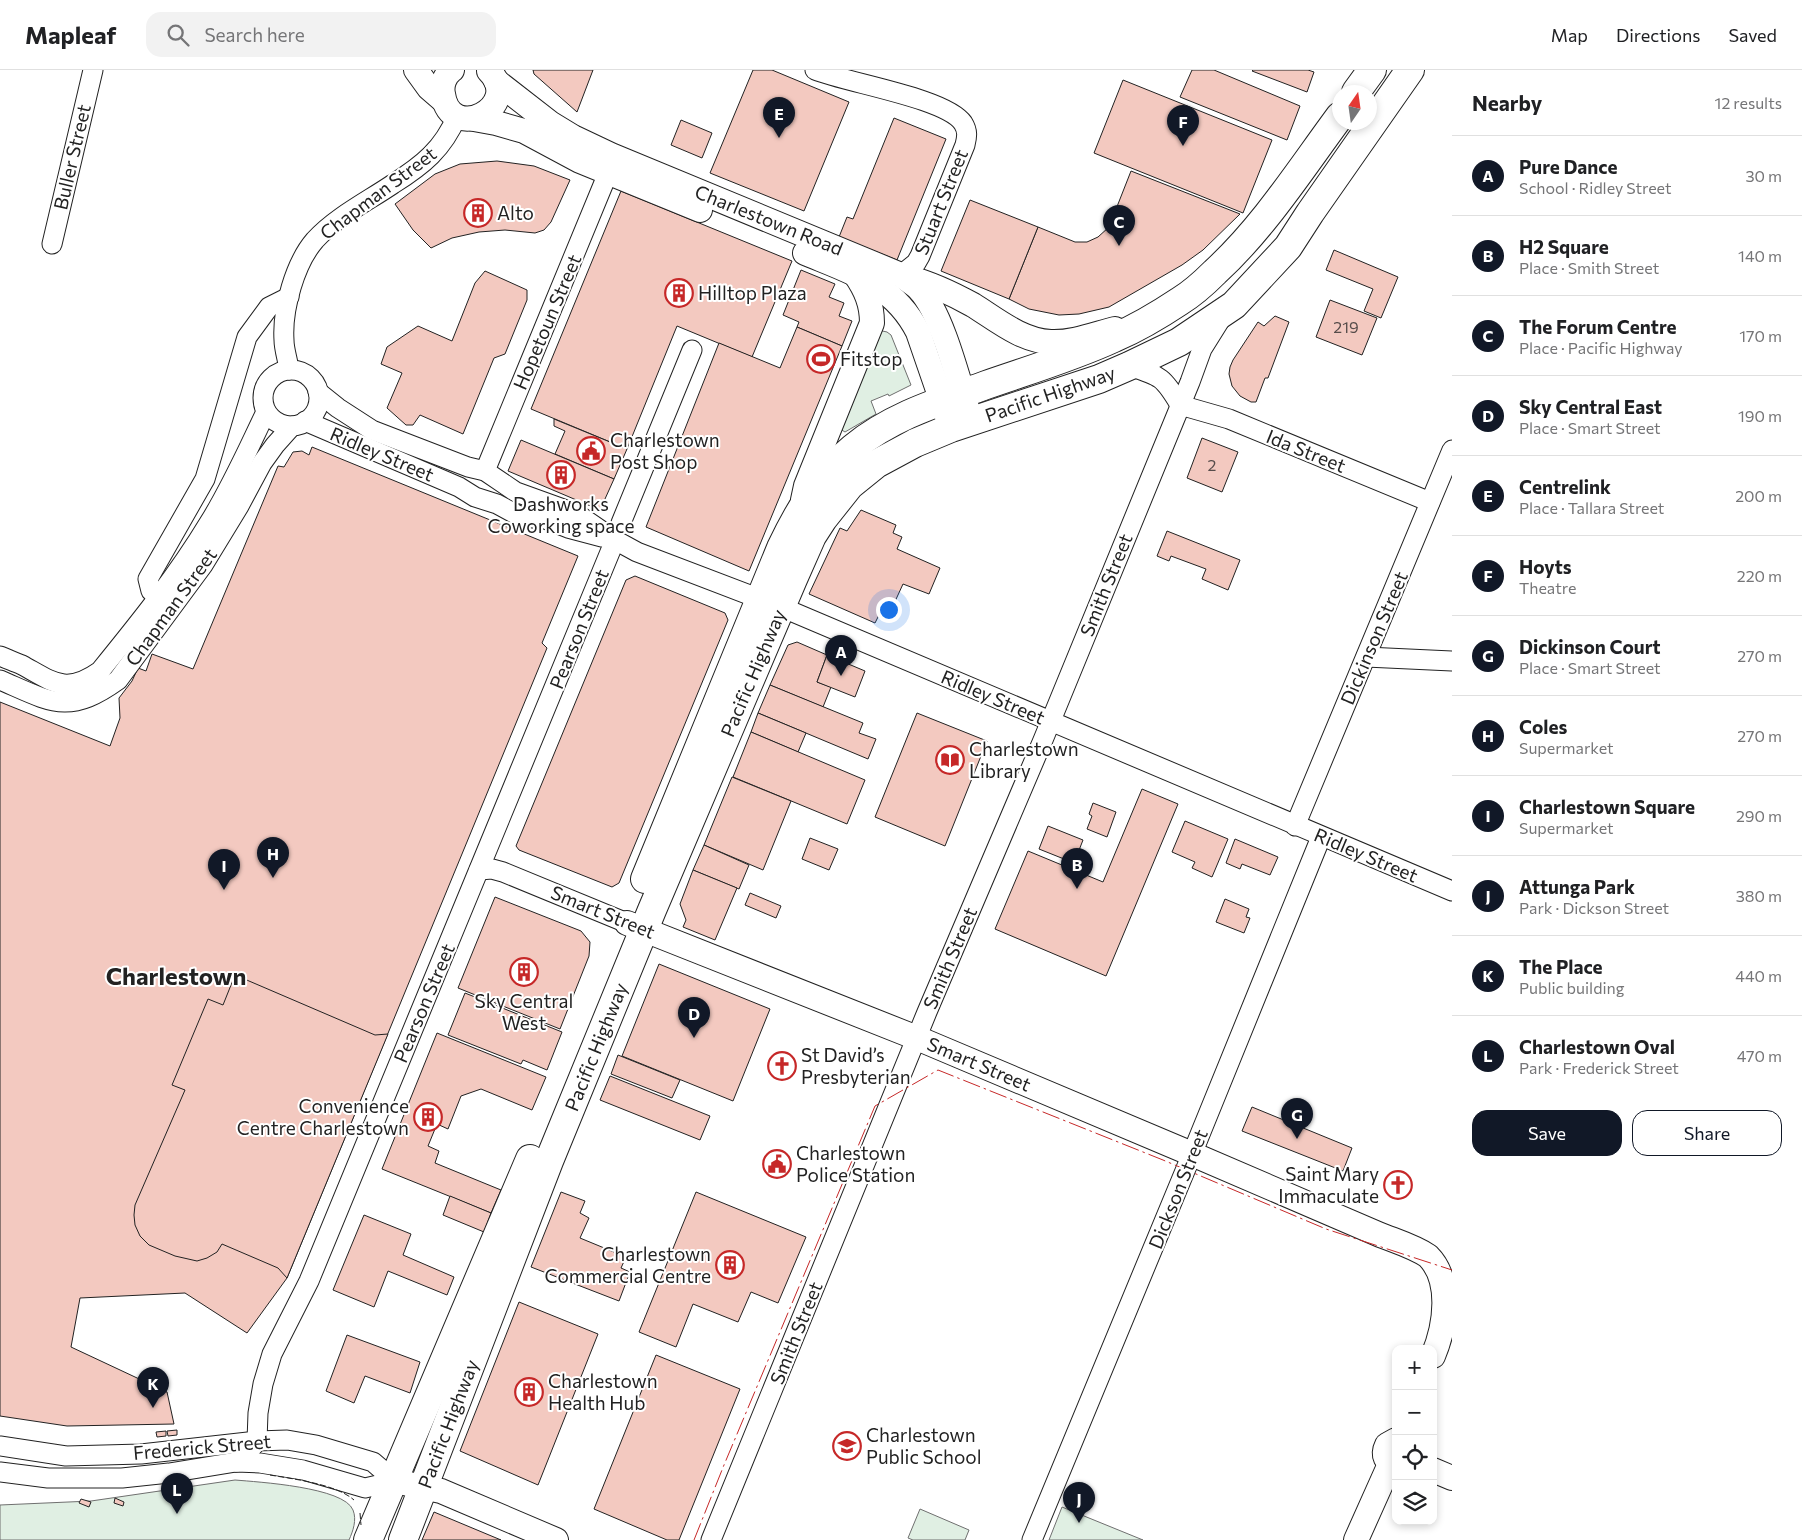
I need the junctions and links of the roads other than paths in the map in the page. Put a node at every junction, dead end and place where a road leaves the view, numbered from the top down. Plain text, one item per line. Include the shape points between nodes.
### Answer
1 (93, 70) edge
2 (416, 70) edge
3 (452, 70) edge
4 (815, 70) edge
5 (1372, 70) edge
6 (1410, 70) edge
7 (492, 75) edge
8 (1361, 85) edge
9 (458, 112) junction
10 (1332, 127) edge
11 (608, 173) junction
12 (52, 244) dead end
13 (855, 274) junction
14 (901, 275) junction
15 (289, 297) junction
16 (1225, 312) junction
17 (1148, 321) junction
18 (692, 350) dead end
19 (1128, 366) junction
20 (289, 370) junction
21 (318, 392) junction
22 (952, 397) junction
23 (1180, 405) junction
24 (266, 412) junction
25 (298, 424) junction
26 (961, 425) junction
27 (1452, 450) edge
28 (476, 469) junction
29 (459, 487) junction
30 (530, 497) junction
31 (1430, 502) junction
32 (801, 507) junction
33 (521, 517) junction
34 (618, 532) junction
35 (159, 598) junction
36 (770, 603) junction
37 (0, 656) edge
38 (1366, 656) junction
39 (1452, 661) edge
40 (0, 680) edge
41 (1050, 721) junction
42 (1295, 826) junction
43 (1321, 837) junction
44 (479, 870) junction
45 (1452, 891) edge
46 (636, 926) junction
47 (916, 1038) junction
48 (1192, 1154) junction
49 (1449, 1278) edge
50 (1437, 1345) edge
51 (257, 1441) junction
52 (1392, 1441) edge
53 (0, 1446) edge
54 (236, 1462) junction
55 (1392, 1464) edge
56 (1392, 1467) edge
57 (0, 1472) edge
58 (1437, 1472) edge
59 (1452, 1478) edge
60 (395, 1481) junction
61 (424, 1487) junction
62 (368, 1540) edge
63 (403, 1540) edge
64 (556, 1540) edge
65 (710, 1540) edge
66 (1032, 1540) edge
67 (1356, 1540) edge

1 - 12 street, Buller Street
2 - 9 main road via 429,88
3 - 9 main road via 442,91
4 - 14 street, Stuart Street via 944,109 954,114 968,133 920,256
5 - 8 highway
6 - 16 highway, Pacific Highway via 1288,247
7 - 9 main road via 498,91 491,109 483,116
7 - 14 main road, Charlestown Road via 550,123 573,137
9 - 11 main road, Charlestown Road via 524,131
9 - 15 street, Chapman Street via 446,139 425,161 330,226 315,240 300,262
10 - 17 highway, Pacific Highway via 1262,224 1239,250 1199,287
11 - 13 main road, Charlestown Road
11 - 28 street, Hopetoun Street
13 - 22 main road, Charlestown Road via 899,302
13 - 32 main road via 872,309 872,323 806,486
14 - 17 main road via 926,282 1020,334 1039,340 1058,342
14 - 22 main road, Charlestown Road via 920,290 945,338
15 - 20 street, Chapman Street via 284,340
15 - 35 street, Chapman Street via 269,307 247,337 205,479 148,579 151,591
16 - 19 highway, Pacific Highway via 1179,342
16 - 23 street, Smith Street via 1202,349
17 - 22 highway, Pacific Highway via 1114,338
18 - 34 street, Pearson Street
19 - 23 street via 1154,374 1168,384
19 - 26 highway, Pacific Highway via 1099,379
20 - 21 street via 308,376
20 - 24 street via 274,376 264,388
21 - 25 street via 315,411
21 - 28 street, Ridley Street via 372,430
22 - 26 main road, Charlestown Road
22 - 32 highway, Pacific Highway via 884,426 854,447 823,477
23 - 31 street, Ida Street via 1229,419
23 - 41 street, Smith Street
24 - 25 street via 278,423
24 - 35 street, Chapman Street via 210,522
25 - 29 street, Ridley Street
25 - 40 street, Chapman Street via 275,445 203,565 118,680 89,698 61,702 42,698
26 - 36 highway, Pacific Highway via 889,456 850,485 833,505
27 - 31 street, Dickinson Street
28 - 29 street, Ridley Street via 460,476
28 - 30 street, Ridley Street
29 - 33 street, Ridley Street
30 - 33 street via 530,508
30 - 34 street, Ridley Street
31 - 38 street, Dickinson Street
32 - 36 highway, Pacific Highway via 785,539
33 - 34 street, Ridley Street via 545,520 568,528
34 - 36 street, Ridley Street via 644,554
34 - 44 street, Pearson Street
35 - 37 street, Chapman Street via 100,671 88,679 77,683 51,682
36 - 41 street, Ridley Street
36 - 46 highway, Pacific Highway
38 - 39 street
38 - 42 street, Dickinson Street
41 - 42 street, Ridley Street
41 - 47 street, Smith Street
42 - 43 street, Ridley Street
43 - 45 street, Ridley Street
43 - 48 street, Dickson Street
44 - 46 street, Smart Street via 503,872
44 - 51 street, Pearson Street via 308,1280 272,1354 258,1413
46 - 47 main road, Smart Street
46 - 60 highway, Pacific Highway via 546,1123
46 - 61 highway, Pacific Highway
47 - 48 main road, Smart Street
47 - 65 street, Smith Street
48 - 49 main road, Smart Street via 1408,1246 1429,1257
48 - 66 street, Dickson Street
49 - 50 main road via 1448,1314
51 - 53 street, Frederick Street via 142,1454 66,1456
51 - 54 street via 246,1456
51 - 60 street, Frederick Street via 287,1440 355,1456 373,1462
52 - 55 main road via 1385,1449 1385,1458
54 - 57 street, Frederick Street via 122,1478 48,1478
54 - 60 street, Frederick Street via 303,1470 364,1488
56 - 67 main road
58 - 59 main road
60 - 61 main road, Frederick Street
60 - 62 highway, Pacific Highway
61 - 63 highway, Pacific Highway
61 - 64 main road, Frederick Street

